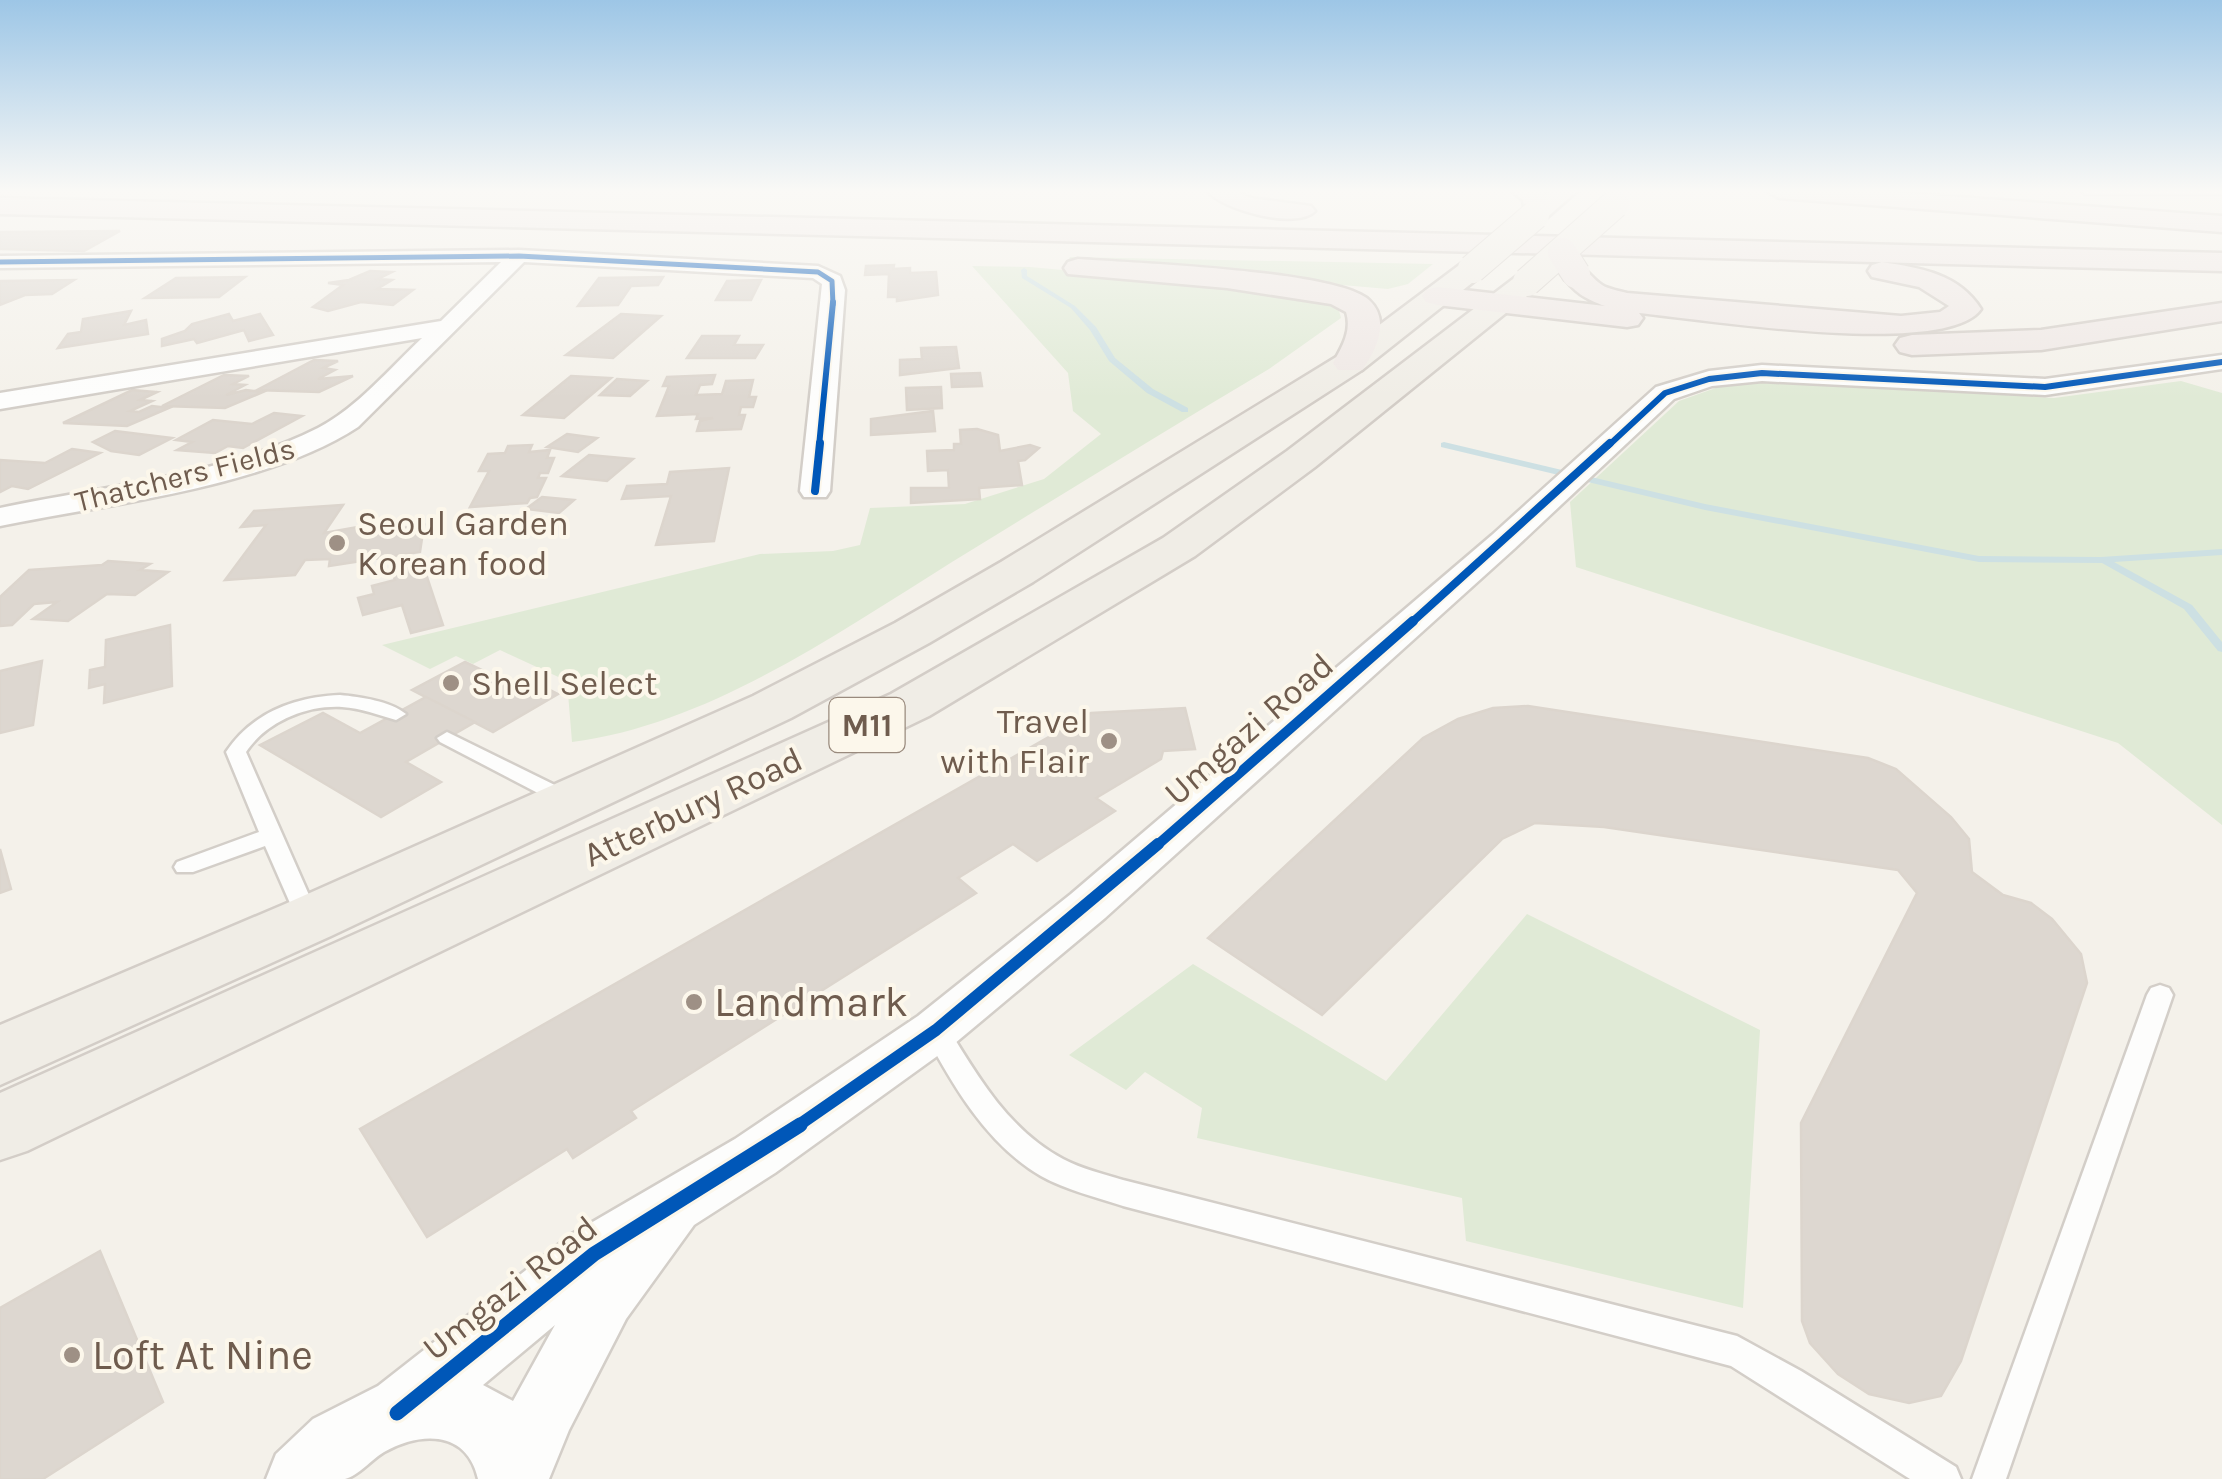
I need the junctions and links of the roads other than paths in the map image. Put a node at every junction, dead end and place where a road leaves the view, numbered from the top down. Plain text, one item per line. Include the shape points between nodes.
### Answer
1 (171, 260) edge
2 (515, 260) edge
3 (610, 260) edge
4 (1434, 260) edge
5 (1480, 260) edge
6 (1572, 260) edge
7 (2140, 260) edge
8 (0, 262) edge
9 (2222, 262) edge
10 (1569, 263) junction
11 (1041, 265) dead end
12 (1436, 296) junction
13 (1498, 305) junction
14 (2222, 312) edge
15 (448, 327) junction
16 (2222, 362) edge
17 (1350, 363) junction
18 (0, 400) edge
19 (815, 491) dead end
20 (0, 517) edge
21 (396, 714) dead end
22 (448, 738) dead end
23 (568, 800) junction
24 (273, 835) junction
25 (185, 867) dead end
26 (308, 920) junction
27 (406, 942) junction
28 (2160, 995) dead end
29 (936, 1030) junction
30 (0, 1056) edge
31 (0, 1128) edge
32 (0, 1165) edge
33 (678, 1206) junction
34 (397, 1413) junction
35 (300, 1477) edge
36 (513, 1479) edge
37 (1944, 1479) edge
38 (1988, 1479) edge

1 - 8 street
2 - 15 street, Thatchers Fields
3 - 19 street via 792,268 827,276 834,290
4 - 10 highway
5 - 12 main road, Atterbury Road / M11, bridge
6 - 10 main road, Atterbury Road / M11, bridge
7 - 9 highway
10 - 10 highway via 1591,291 1623,302 1901,326 1948,320 1966,309 1936,284 1869,270
10 - 13 main road, Atterbury Road / M11, bridge via 1527,282
11 - 17 highway via 1342,296 1357,304 1364,321
12 - 13 highway
12 - 17 main road, Atterbury Road / M11
13 - 14 highway via 1916,346 2041,340
13 - 27 main road, Atterbury Road / M11 via 1286,470 1089,602 910,705
15 - 18 street
15 - 20 street, Thatchers Fields via 348,421 305,446 200,477
16 - 29 street, Umgazi Road via 2031,387 1808,375 1722,377 1665,393 1088,906
17 - 23 main road, Atterbury Road / M11 via 912,633 772,707
21 - 24 lane via 340,702 305,706 254,730 236,752
22 - 23 lane
23 - 26 main road, Atterbury Road / M11
24 - 25 lane
24 - 26 lane
26 - 30 main road, Atterbury Road / M11
27 - 31 main road, Atterbury Road / M11
27 - 32 main road via 323,999
28 - 38 lane
29 - 33 street, Umgazi Road
29 - 37 lane via 976,1096 1050,1166 1123,1194 1737,1352
33 - 34 street, Umgazi Road via 566,1274
33 - 36 street, Umgazi Road via 604,1298
34 - 35 street via 366,1426
34 - 36 street via 434,1406 466,1410 490,1425 506,1449

